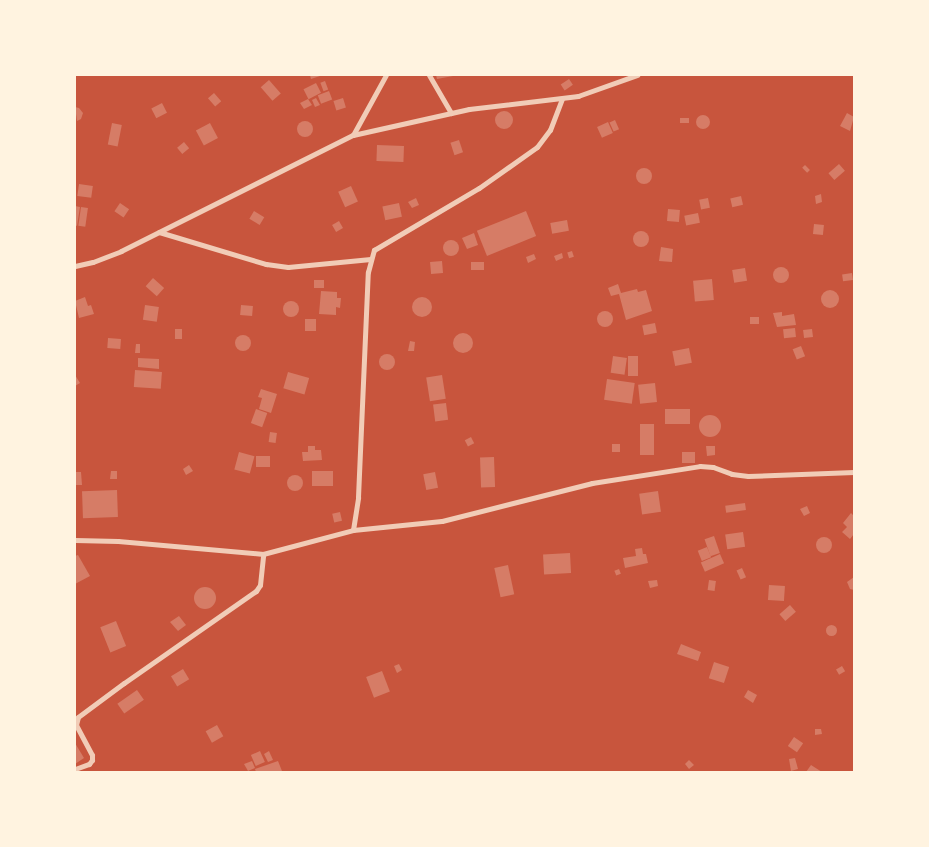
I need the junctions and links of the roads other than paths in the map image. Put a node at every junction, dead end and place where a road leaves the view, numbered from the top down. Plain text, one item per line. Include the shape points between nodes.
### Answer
1 (386, 75) edge
2 (429, 75) edge
3 (637, 75) edge
4 (562, 99) junction
5 (451, 113) junction
6 (353, 135) junction
7 (159, 232) junction
8 (371, 259) junction
9 (75, 266) edge
10 (854, 472) edge
11 (353, 530) junction
12 (75, 540) edge
13 (263, 554) junction
14 (75, 769) edge

1 - 6 street
2 - 5 street
3 - 4 street
4 - 5 street
4 - 8 street via 550,130 537,147 479,188 374,250
5 - 6 street
6 - 7 street
7 - 8 street via 266,264 288,267
7 - 9 street via 121,251
8 - 11 street via 358,498
10 - 11 street via 748,476 700,466 592,483 442,521
11 - 13 street
12 - 13 street
13 - 14 street via 260,584 256,591 78,718 76,725 92,760

